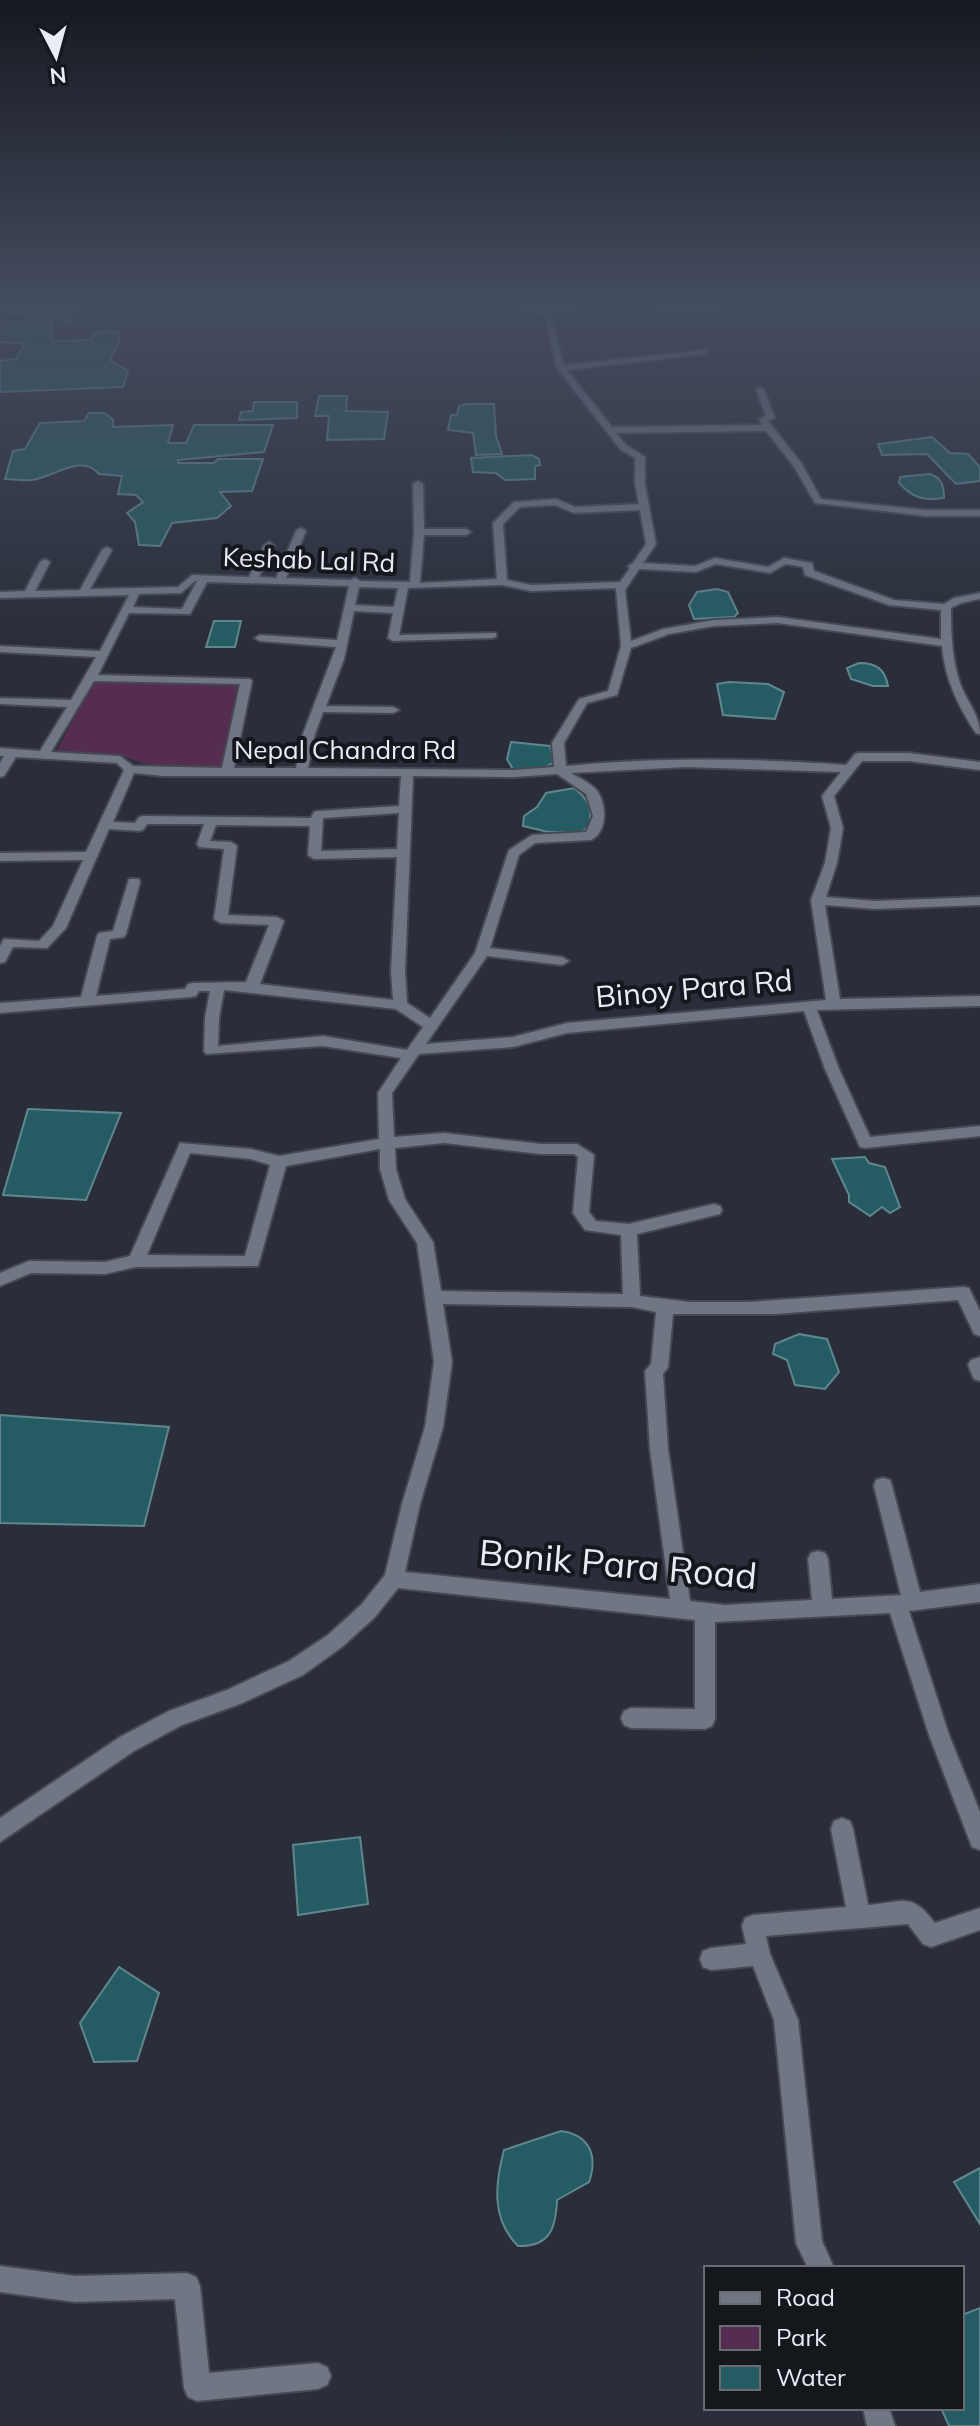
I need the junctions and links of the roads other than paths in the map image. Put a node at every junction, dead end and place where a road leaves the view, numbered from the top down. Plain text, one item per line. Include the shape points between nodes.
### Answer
1 (600, 416) edge
2 (770, 416) edge
3 (768, 428) junction
4 (611, 430) junction
5 (418, 484) dead end
6 (645, 507) junction
7 (980, 513) edge
8 (301, 531) dead end
9 (419, 532) junction
10 (466, 532) dead end
11 (269, 545) dead end
12 (107, 550) dead end
13 (45, 562) dead end
14 (633, 566) junction
15 (203, 579) junction
16 (253, 579) junction
17 (280, 580) junction
18 (355, 581) junction
19 (502, 582) junction
20 (410, 585) junction
21 (622, 585) junction
22 (135, 592) junction
23 (83, 593) junction
24 (0, 595) edge
25 (28, 595) junction
26 (980, 596) edge
27 (946, 607) junction
28 (351, 608) junction
29 (126, 610) junction
30 (399, 610) junction
31 (492, 635) dead end
32 (260, 638) dead end
33 (945, 643) junction
34 (343, 644) junction
35 (626, 646) junction
36 (0, 649) edge
37 (104, 654) junction
38 (91, 678) junction
39 (0, 701) edge
40 (76, 704) junction
41 (320, 709) junction
42 (965, 709) junction
43 (980, 709) edge
44 (393, 710) dead end
45 (980, 731) edge
46 (6, 752) edge
47 (43, 755) junction
48 (980, 766) edge
49 (130, 769) junction
50 (847, 769) junction
51 (560, 771) junction
52 (227, 772) junction
53 (301, 772) junction
54 (0, 773) edge
55 (407, 775) junction
56 (404, 809) junction
57 (211, 821) junction
58 (316, 822) junction
59 (105, 825) junction
60 (402, 853) junction
61 (91, 856) junction
62 (0, 857) edge
63 (134, 882) dead end
64 (818, 900) junction
65 (980, 901) edge
66 (5, 941) edge
67 (482, 951) junction
68 (0, 959) edge
69 (562, 961) dead end
70 (218, 985) junction
71 (251, 988) junction
72 (980, 1001) edge
73 (87, 1002) junction
74 (834, 1004) junction
75 (400, 1005) junction
76 (809, 1007) junction
77 (0, 1008) edge
78 (432, 1026) junction
79 (413, 1052) junction
80 (980, 1131) edge
81 (385, 1143) junction
82 (279, 1162) junction
83 (714, 1210) dead end
84 (629, 1230) junction
85 (136, 1261) junction
86 (0, 1280) edge
87 (436, 1297) junction
88 (632, 1301) junction
89 (665, 1309) junction
90 (980, 1329) edge
91 (980, 1364) edge
92 (980, 1374) edge
93 (883, 1486) dead end
94 (818, 1559) dead end
95 (394, 1579) junction
96 (980, 1593) edge
97 (905, 1603) junction
98 (681, 1608) junction
99 (823, 1609) junction
100 (705, 1612) junction
101 (631, 1718) dead end
102 (842, 1829) dead end
103 (0, 1831) edge
104 (980, 1839) edge
105 (859, 1916) junction
106 (980, 1919) edge
107 (759, 1954) junction
108 (711, 1959) dead end
109 (820, 2266) edge
110 (0, 2279) edge
111 (318, 2376) dead end

1 - 4 street
2 - 3 street via 763,419
3 - 4 street
3 - 7 street via 818,501 925,513
4 - 6 street via 623,447 640,457
5 - 9 street
6 - 14 street via 651,544
6 - 19 street via 574,510 556,502 517,504 498,523
8 - 17 street
9 - 10 street
9 - 20 street
11 - 16 street
12 - 23 street
13 - 25 street
14 - 21 street
14 - 27 street via 696,569 715,561 770,570 784,561 808,565 809,573 860,594
15 - 16 street, Keshab Lal Rd
15 - 22 street, Keshab Lal Rd via 192,578 181,590
15 - 29 street via 186,612
16 - 17 street, Keshab Lal Rd
17 - 18 street, Keshab Lal Rd
18 - 20 street, Keshab Lal Rd
18 - 28 street
19 - 20 street, Keshab Lal Rd
19 - 21 street, Keshab Lal Rd via 531,588
20 - 30 street
21 - 35 street
22 - 23 street, Keshab Lal Rd
22 - 29 street
23 - 25 street, Keshab Lal Rd
24 - 25 street, Keshab Lal Rd
26 - 27 street
27 - 33 street
28 - 30 street
28 - 34 street
29 - 37 street
30 - 31 street via 393,638
32 - 34 street
33 - 35 street via 778,620 667,631
33 - 42 street
34 - 41 street
35 - 51 street via 613,693 583,701 566,726 558,743
36 - 37 street
37 - 38 street
38 - 40 street
38 - 52 street via 246,681
39 - 40 street
40 - 47 street
41 - 44 street
41 - 53 street
42 - 43 street
42 - 45 street
46 - 47 street, Nepal Chandra Rd
46 - 54 street
47 - 49 street, Nepal Chandra Rd via 120,760
48 - 50 street via 859,757
49 - 52 street, Nepal Chandra Rd
49 - 59 street
50 - 51 street, Nepal Chandra Rd via 779,763 633,764
50 - 64 street via 828,796 837,828
51 - 55 street, Nepal Chandra Rd
51 - 67 street via 592,792 599,816 591,836 532,839 513,853
52 - 53 street, Nepal Chandra Rd
53 - 55 street, Nepal Chandra Rd
55 - 56 street
56 - 58 street via 318,815
56 - 60 street
57 - 58 street
57 - 59 street
57 - 71 street via 203,844 231,846 221,919 277,921
58 - 60 street via 314,855
59 - 61 street
60 - 75 street
61 - 62 street
61 - 66 street via 59,928 42,945
63 - 73 street via 119,934 104,936
64 - 65 street via 875,905
64 - 74 street
66 - 68 street
67 - 69 street
67 - 78 street
70 - 71 street
70 - 73 street via 193,987 191,993
70 - 79 street, Binoy Para Rd via 211,1051 323,1041
71 - 75 street
72 - 74 street, Binoy Para Rd
73 - 77 street
74 - 76 street, Binoy Para Rd
75 - 78 street
76 - 79 street, Binoy Para Rd via 567,1028 513,1042
76 - 80 street via 865,1143
78 - 79 street
79 - 81 street via 385,1093
81 - 82 street
81 - 84 street via 444,1138 577,1149 586,1155 581,1213 591,1226
81 - 87 street via 392,1189 425,1242
82 - 85 street via 185,1147
82 - 85 street via 252,1262
83 - 84 street
84 - 88 street
85 - 86 street via 105,1268 29,1267
87 - 88 street
87 - 95 street via 443,1362 438,1405
88 - 89 street
89 - 90 street via 839,1306 963,1293
89 - 98 street via 659,1367 654,1371
91 - 92 street
93 - 97 street
94 - 99 street
95 - 98 street, Bonik Para Road
95 - 103 street via 335,1641 296,1668 127,1744
96 - 97 street, Bonik Para Road
97 - 99 street, Bonik Para Road
97 - 104 street via 939,1735
98 - 100 street, Bonik Para Road
99 - 100 street, Bonik Para Road
100 - 101 street via 705,1719
102 - 105 street
105 - 106 street via 913,1912 931,1936
105 - 107 street via 753,1926
107 - 108 street
107 - 109 street via 786,2020 809,2243
110 - 111 street via 75,2289 187,2286 197,2388

